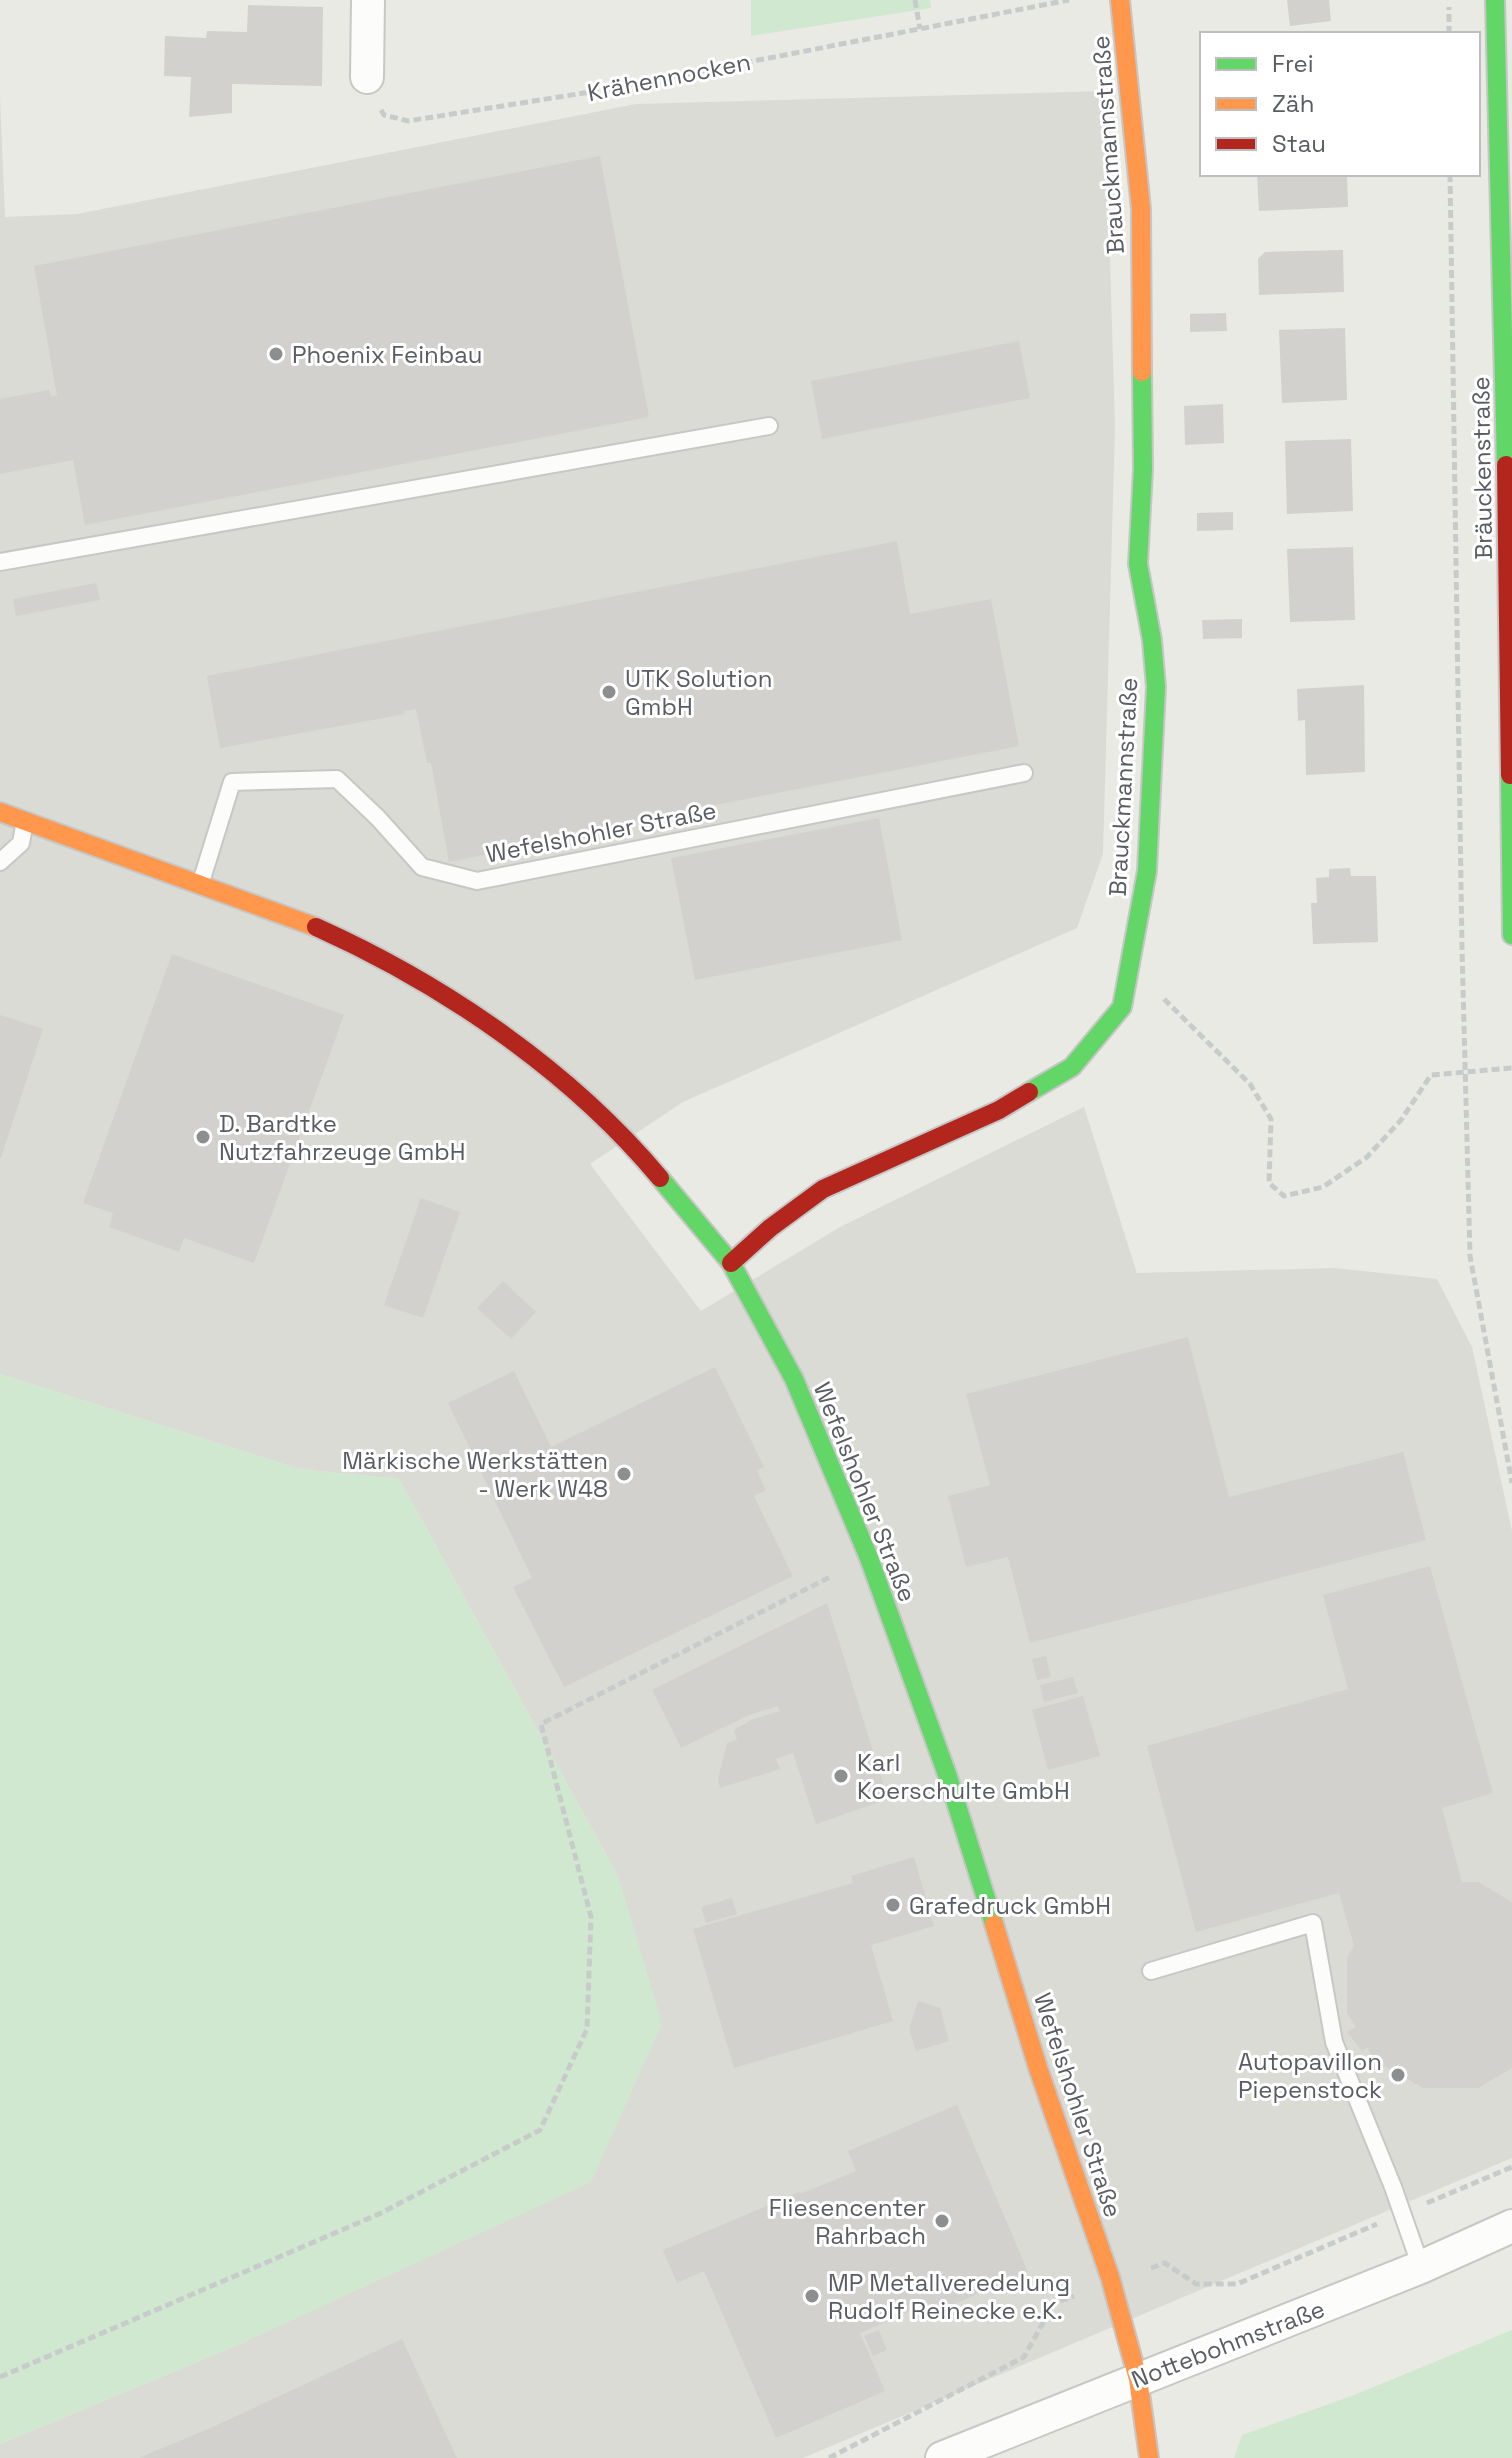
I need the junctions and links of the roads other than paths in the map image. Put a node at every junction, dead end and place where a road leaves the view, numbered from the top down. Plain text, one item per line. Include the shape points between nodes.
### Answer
1 (368, 0) edge
2 (1120, 0) edge
3 (1495, 0) edge
4 (367, 77) road end
5 (769, 426) dead end
6 (0, 562) edge
7 (1024, 773) dead end
8 (0, 812) edge
9 (25, 821) junction
10 (0, 862) edge
11 (200, 883) junction
12 (1512, 935) edge
13 (731, 1263) junction
14 (1151, 1971) dead end
15 (1512, 2226) edge
16 (1421, 2267) junction
17 (1138, 2379) junction
18 (942, 2458) edge
19 (1149, 2458) edge

1 - 4 street
2 - 13 street, Brauckmannstraße via 1141,209 1143,469 1138,564 1156,687 1147,871 1122,1007 1072,1067 999,1110 823,1189
3 - 12 street, Bräuckenstraße
5 - 6 lane
7 - 11 lane, Wefelshohler Straße via 477,881 422,867 337,779 232,782
8 - 9 street, Wefelshohler Straße
9 - 10 lane via 21,843
9 - 11 street, Wefelshohler Straße
11 - 13 street, Wefelshohler Straße via 374,953 534,1057 635,1148
13 - 17 street, Wefelshohler Straße via 794,1379 869,1558 948,1777
14 - 16 lane via 1313,1923 1334,2042
15 - 16 street, Nottebohmstraße
16 - 17 street, Nottebohmstraße
17 - 18 street, Nottebohmstraße
17 - 19 street, Wefelshohler Straße

